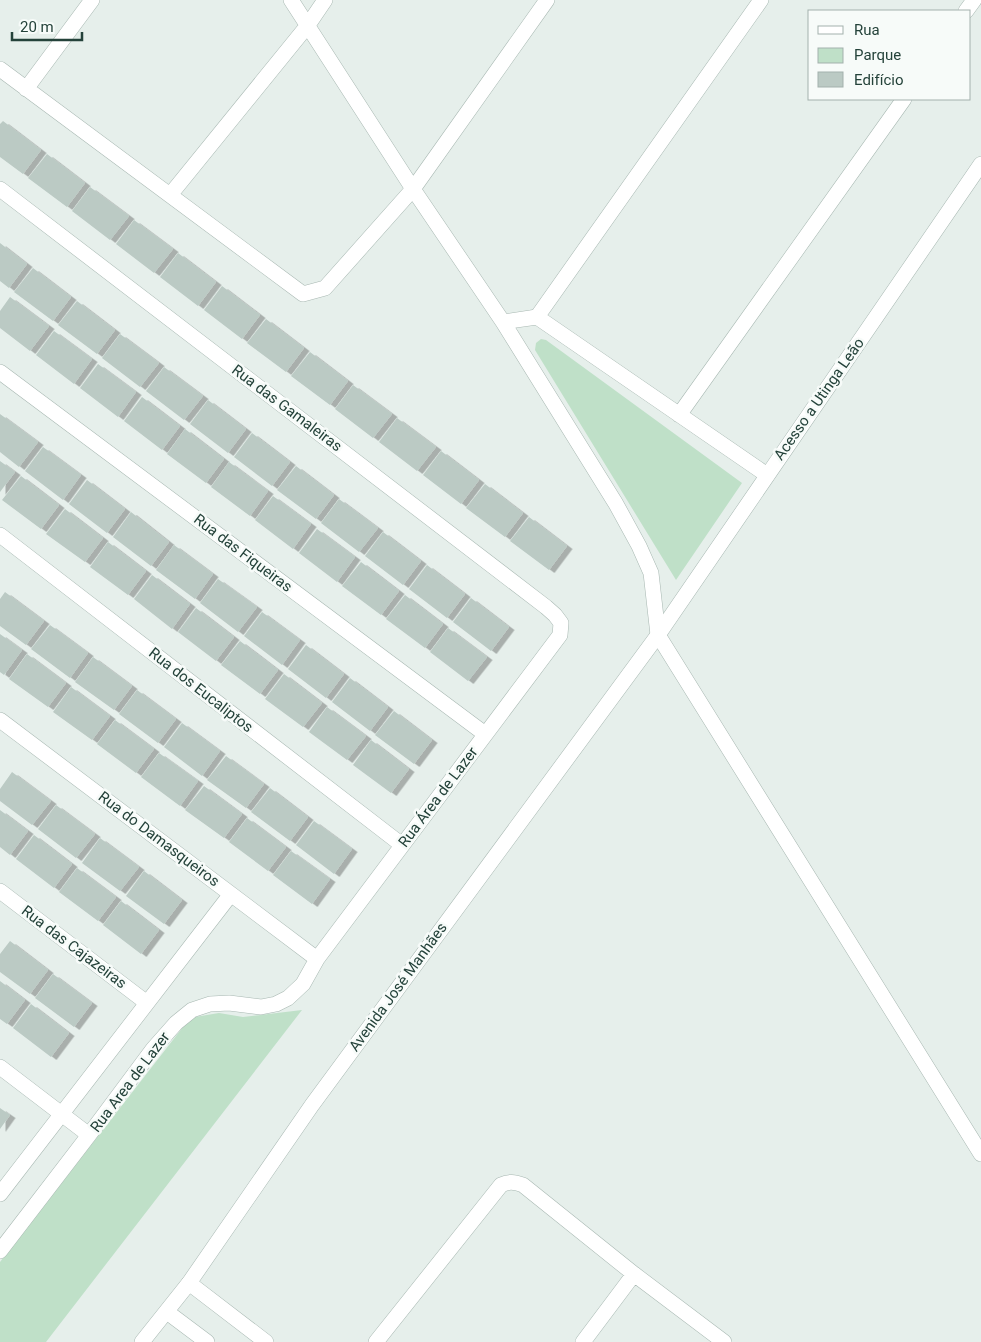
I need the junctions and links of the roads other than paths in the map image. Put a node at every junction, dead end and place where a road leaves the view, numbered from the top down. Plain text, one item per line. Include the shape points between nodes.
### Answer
1 (92, 0) edge
2 (291, 0) edge
3 (325, 0) edge
4 (547, 0) edge
5 (761, 0) edge
6 (308, 25) junction
7 (0, 69) edge
8 (26, 89) junction
9 (903, 100) edge
10 (981, 164) edge
11 (0, 189) edge
12 (413, 190) junction
13 (170, 196) junction
14 (537, 317) junction
15 (503, 322) junction
16 (0, 372) edge
17 (679, 415) junction
18 (766, 475) junction
19 (0, 535) edge
20 (560, 635) joint
21 (658, 635) junction
22 (0, 720) edge
23 (485, 734) junction
24 (402, 845) junction
25 (0, 891) edge
26 (231, 894) junction
27 (316, 959) junction
28 (147, 1003) junction
29 (0, 1067) edge
30 (62, 1113) junction
31 (89, 1135) junction
32 (981, 1154) edge
33 (0, 1194) edge
34 (0, 1251) edge
35 (634, 1274) junction
36 (189, 1283) junction
37 (167, 1312) junction
38 (142, 1342) edge
39 (207, 1342) edge
40 (266, 1342) edge
41 (376, 1342) edge
42 (583, 1342) edge
43 (724, 1342) edge

1 - 8 street
2 - 6 street
3 - 6 street
4 - 12 street
5 - 14 street
6 - 12 street
6 - 13 street
7 - 8 street
8 - 13 street
9 - 17 street
10 - 18 street, Acesso a Utinga Leão
11 - 20 street, Rua das Gamaleiras via 546,606 561,623
12 - 13 street via 325,288 303,294
12 - 15 street
14 - 15 street
14 - 17 street
15 - 21 street via 639,546 651,573
16 - 23 street, Rua das Fiqueiras
17 - 18 street
18 - 21 street, Acesso a Utinga Leão
19 - 24 street, Rua dos Eucaliptos
20 - 23 street, Rua Área de Lazer
21 - 32 street
21 - 36 street, Avenida José Manhães via 312,1106
22 - 26 street, Rua do Damasqueiros
23 - 24 street, Rua Área de Lazer
24 - 27 street, Rua Área de Lazer
25 - 28 street, Rua das Cajazeiras
26 - 27 street, Rua do Damasqueiros
26 - 28 street
27 - 31 street, Rua Area de Lazer via 303,984 276,1004 261,1007 210,1004 192,1010 153,1049
28 - 30 street
29 - 30 street
30 - 31 street
30 - 33 street
31 - 34 street, Rua Area de Lazer
35 - 41 street via 523,1185 508,1182 501,1185
35 - 42 street
35 - 43 street
36 - 37 street, Avenida José Manhães
36 - 40 street
37 - 38 street, Avenida José Manhães
37 - 39 street

